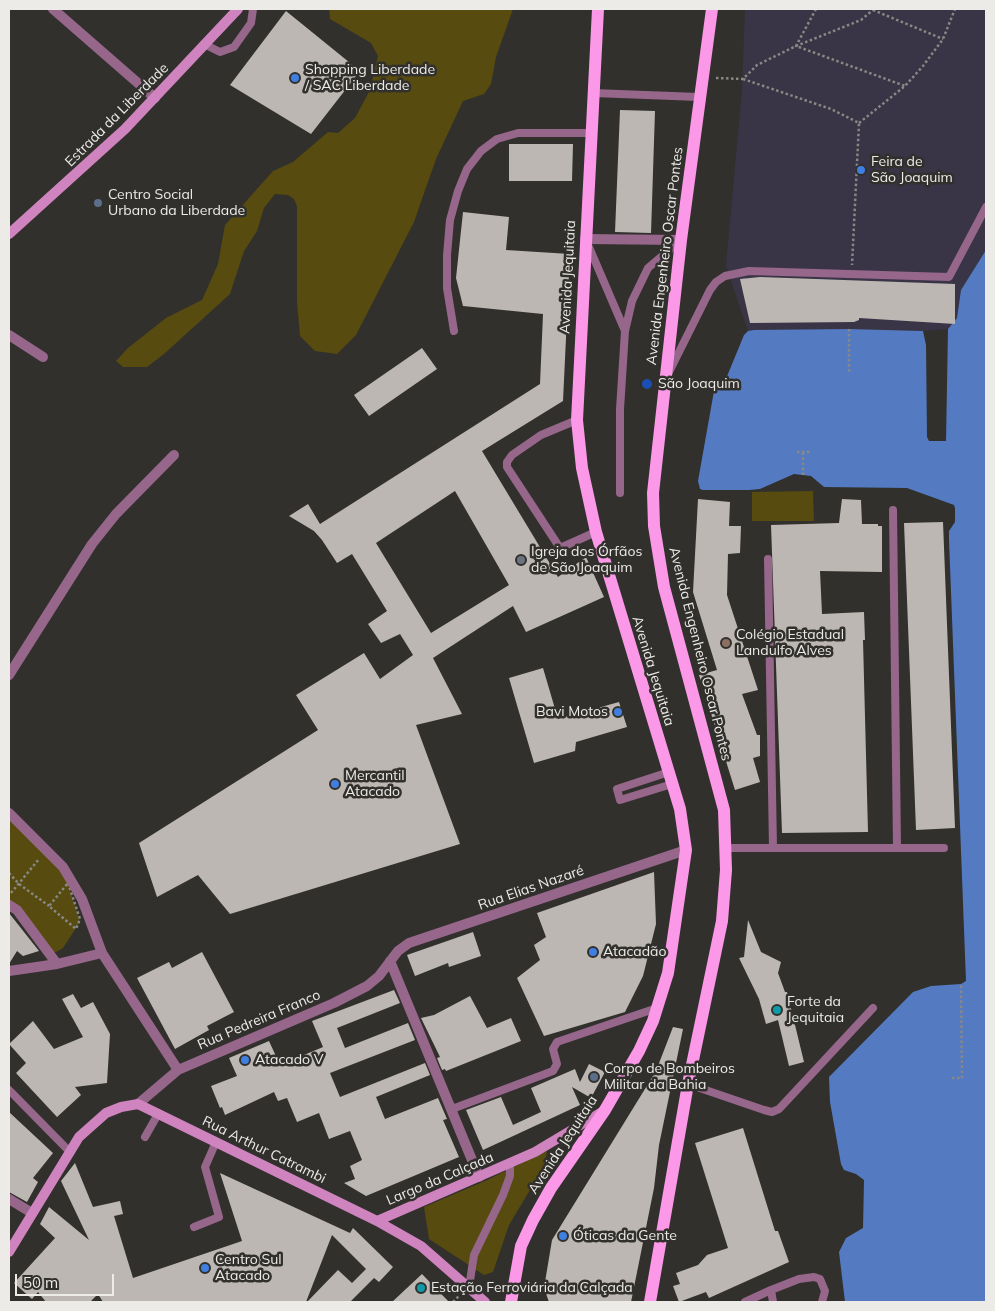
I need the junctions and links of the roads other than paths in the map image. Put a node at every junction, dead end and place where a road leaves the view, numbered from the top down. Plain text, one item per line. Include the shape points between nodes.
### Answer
1 (53, 9) edge
2 (238, 9) edge
3 (253, 9) edge
4 (598, 9) edge
5 (604, 9) edge
6 (704, 9) edge
7 (712, 9) edge
8 (709, 25) junction
9 (596, 30) junction
10 (206, 45) junction
11 (593, 93) junction
12 (699, 97) junction
13 (155, 98) junction
14 (591, 133) junction
15 (986, 207) edge
16 (9, 234) edge
17 (585, 239) junction
18 (681, 240) junction
19 (454, 331) dead end
20 (625, 331) junction
21 (9, 335) edge
22 (43, 357) dead end
23 (665, 380) junction
24 (577, 420) junction
25 (174, 454) dead end
26 (620, 493) dead end
27 (893, 510) dead end
28 (596, 532) junction
29 (768, 559) dead end
30 (9, 675) edge
31 (670, 778) junction
32 (9, 813) edge
33 (726, 848) junction
34 (773, 848) junction
35 (897, 848) junction
36 (944, 848) dead end
37 (686, 850) junction
38 (9, 905) edge
39 (102, 953) junction
40 (390, 961) junction
41 (57, 964) junction
42 (9, 971) edge
43 (657, 1008) junction
44 (873, 1008) dead end
45 (178, 1070) junction
46 (688, 1084) junction
47 (9, 1090) edge
48 (138, 1104) junction
49 (452, 1109) junction
50 (605, 1110) junction
51 (158, 1114) junction
52 (145, 1136) dead end
53 (216, 1142) junction
54 (69, 1151) junction
55 (510, 1164) junction
56 (479, 1177) junction
57 (9, 1199) edge
58 (32, 1213) junction
59 (377, 1221) junction
60 (194, 1227) dead end
61 (9, 1252) edge
62 (469, 1287) junction
63 (771, 1290) junction
64 (485, 1302) edge
65 (511, 1302) edge
66 (650, 1302) edge
67 (744, 1302) edge
68 (773, 1302) edge
69 (822, 1302) edge

1 - 13 street
2 - 10 main road, Estrada da Liberdade
3 - 10 lane via 251,23 234,47 220,52
4 - 9 main road, Avenida Jequitaia
5 - 9 main road
6 - 8 main road
7 - 8 main road, Avenida Engenheiro Oscar Pontes
8 - 12 main road, Avenida Engenheiro Oscar Pontes
9 - 11 main road, Avenida Jequitaia
10 - 13 main road, Estrada da Liberdade
11 - 12 lane
11 - 14 main road, Avenida Jequitaia
12 - 18 main road, Avenida Engenheiro Oscar Pontes
13 - 16 main road, Estrada da Liberdade via 86,167
14 - 17 main road, Avenida Jequitaia
14 - 19 lane via 518,133 497,139 480,151 467,169 450,220 447,255 447,288
15 - 23 lane via 949,277 749,271 725,276 710,290
17 - 18 street
17 - 20 lane
17 - 24 main road, Avenida Jequitaia
18 - 20 lane via 648,268 632,300
18 - 23 main road, Avenida Engenheiro Oscar Pontes
20 - 26 lane via 620,409
21 - 22 street
23 - 33 main road, Avenida Engenheiro Oscar Pontes via 653,493 659,563 724,810
24 - 28 main road, Avenida Jequitaia via 582,468
24 - 28 lane via 541,435 512,455 507,467 560,548
25 - 30 street via 92,544
27 - 35 lane
28 - 31 main road, Avenida Jequitaia
29 - 34 lane
31 - 31 lane via 620,800 617,789
31 - 37 main road, Avenida Jequitaia via 685,830
32 - 39 street via 63,867 78,892
33 - 34 lane
33 - 46 main road, Avenida Engenheiro Oscar Pontes via 722,921
34 - 35 lane
35 - 36 lane
37 - 40 street, Rua Elias Nazaré via 408,943
37 - 43 main road, Avenida Jequitaia via 668,973
38 - 41 street via 17,910
39 - 41 street
39 - 45 street
40 - 45 street, Rua Pedreira Franco via 379,976 354,994
40 - 49 street
41 - 42 street
43 - 49 lane via 557,1042 553,1049 557,1064 553,1071
43 - 50 main road, Avenida Jequitaia via 639,1051
44 - 46 lane via 779,1109 772,1112
45 - 48 street, Rua Pedreira Franco
46 - 66 main road, Avenida Engenheiro Oscar Pontes
47 - 54 lane
48 - 51 main road, Rua Arthur Catrambi
48 - 54 main road via 106,1113 85,1130
49 - 56 street
50 - 55 main road, Largo da Calçada
50 - 65 main road, Avenida Jequitaia via 533,1220 521,1246
51 - 52 lane
51 - 53 main road, Rua Arthur Catrambi
53 - 59 main road, Rua Arthur Catrambi
53 - 60 lane via 205,1167 219,1217
54 - 58 main road
55 - 56 main road, Largo da Calçada
55 - 62 lane via 510,1176 503,1195 474,1255
56 - 59 main road, Largo da Calçada
57 - 58 street
58 - 61 main road
59 - 62 main road, Largo da Calçada via 421,1246
62 - 64 main road, Largo da Calçada
63 - 67 lane
63 - 68 lane
63 - 69 lane via 814,1277 820,1280 825,1290

